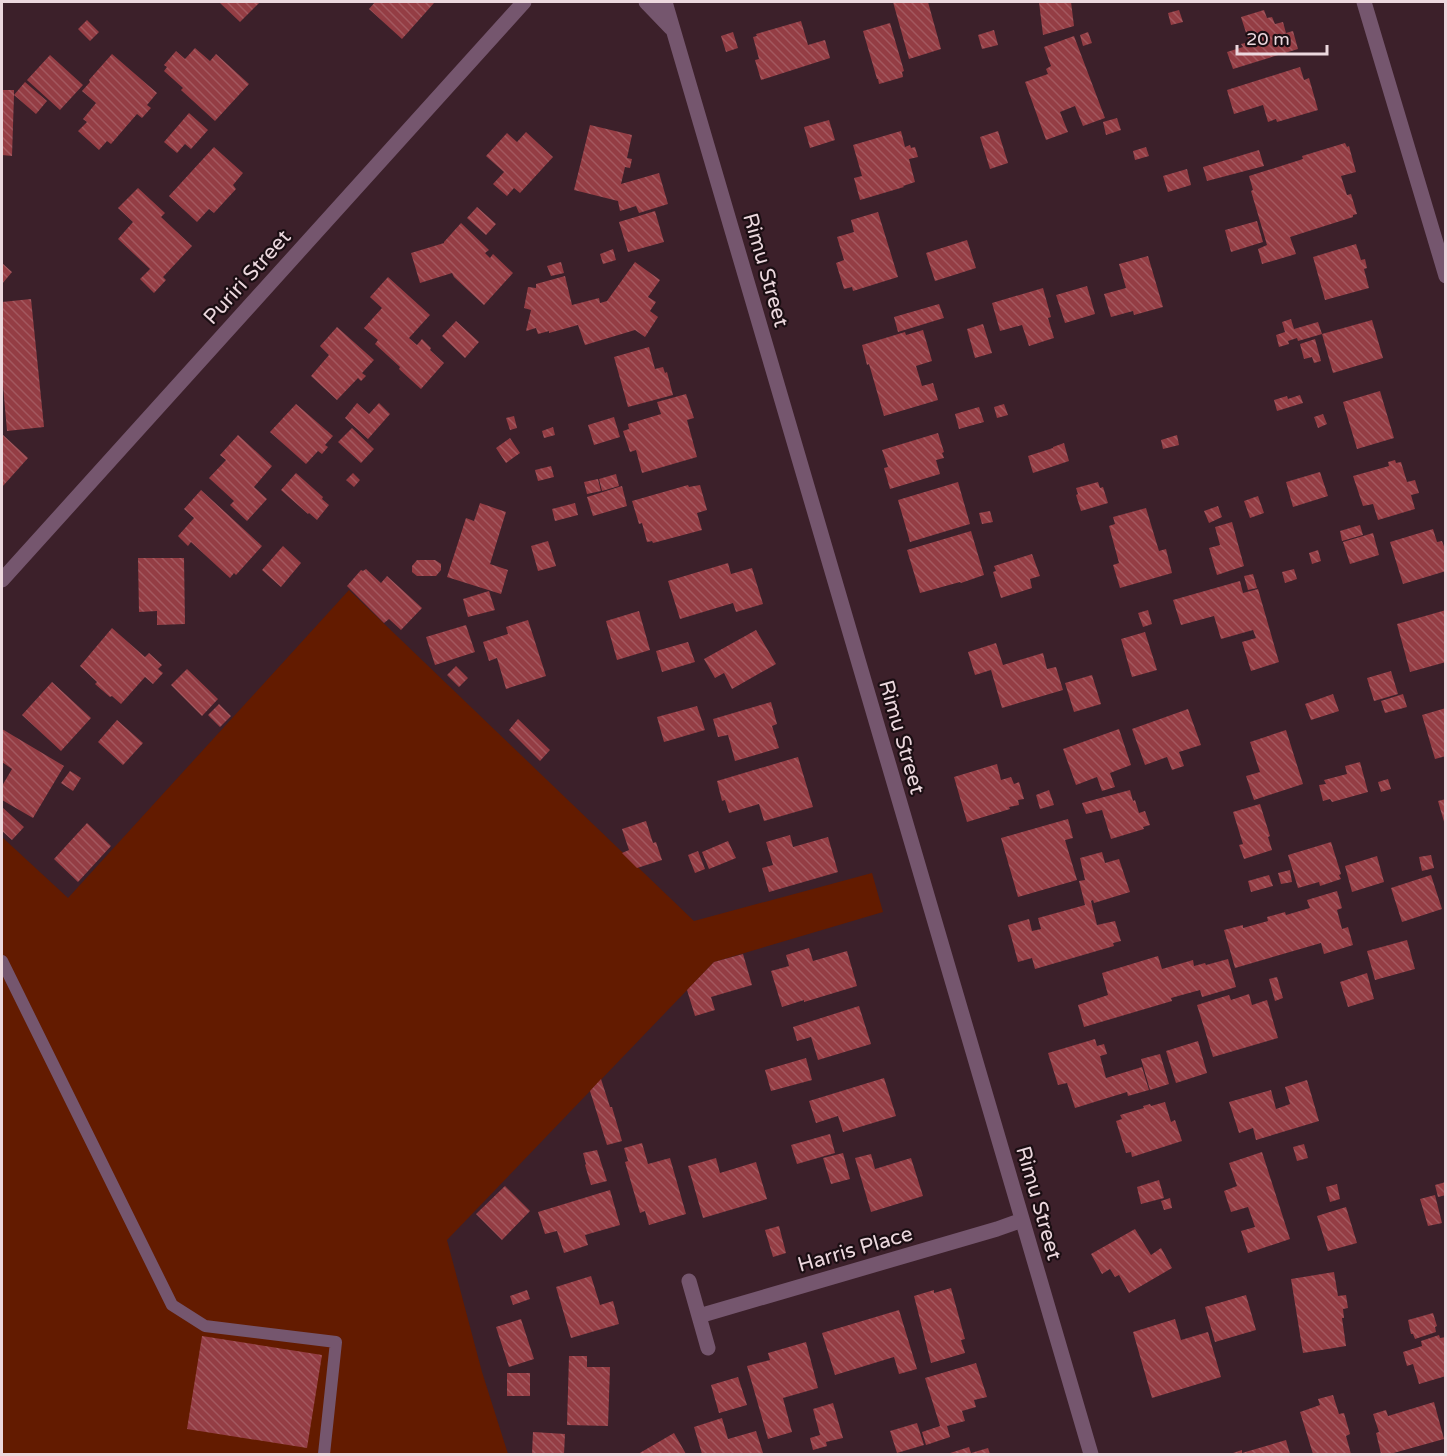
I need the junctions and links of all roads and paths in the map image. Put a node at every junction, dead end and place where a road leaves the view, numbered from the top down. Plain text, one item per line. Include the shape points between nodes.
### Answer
1 (524, 2) edge
2 (646, 2) edge
3 (665, 2) edge
4 (1364, 2) edge
5 (674, 31) junction
6 (1446, 276) edge
7 (2, 580) edge
8 (2, 961) edge
9 (1022, 1220) junction
10 (688, 1281) dead end
11 (699, 1316) junction
12 (708, 1348) dead end
13 (324, 1455) edge
14 (1091, 1455) edge

1 - 7 street, Puriri Street
2 - 5 street, Rimu Street
3 - 5 street, Rimu Street
4 - 6 street
5 - 9 street, Rimu Street
8 - 13 lane via 172,1305 205,1326 336,1342
9 - 11 street, Harris Place
9 - 14 street, Rimu Street
10 - 11 street
11 - 12 street

